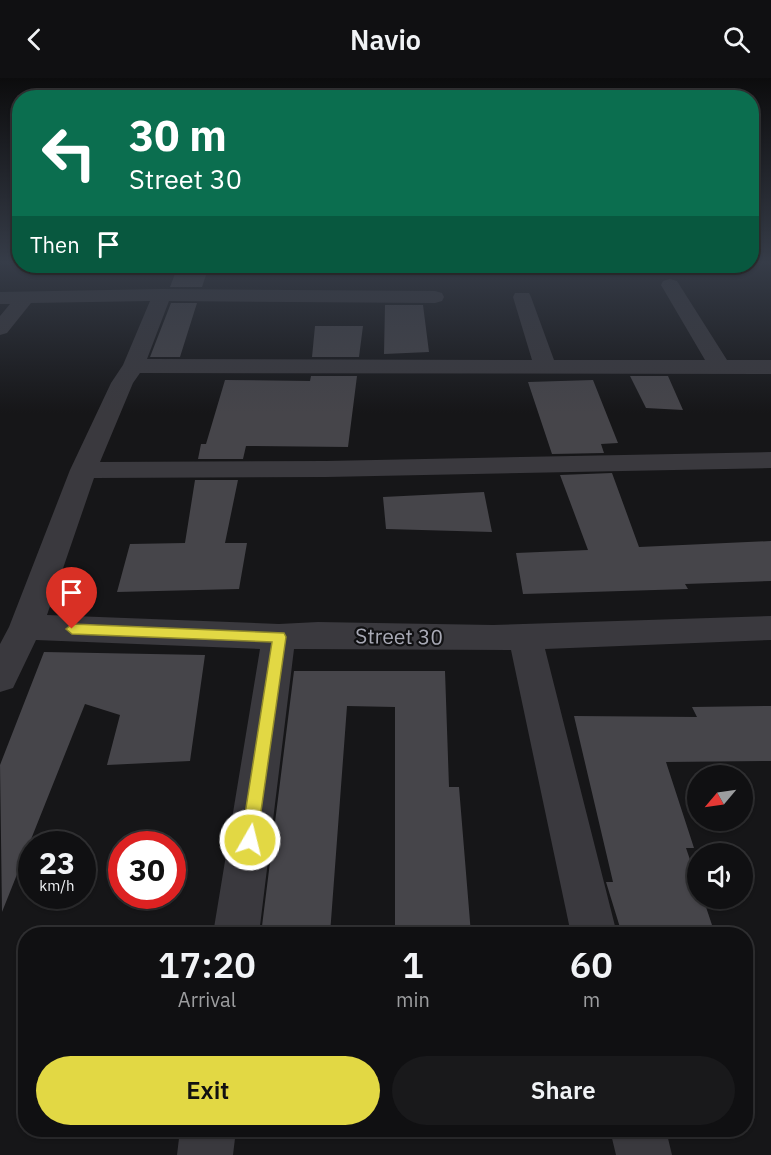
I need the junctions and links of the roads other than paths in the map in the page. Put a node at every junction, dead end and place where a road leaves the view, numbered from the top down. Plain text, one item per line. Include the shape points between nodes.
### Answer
1 (13, 312) edge
2 (155, 312) edge
3 (527, 312) edge
4 (687, 312) edge
5 (0, 329) edge
6 (134, 366) junction
7 (545, 367) junction
8 (720, 367) junction
9 (771, 367) edge
10 (771, 460) edge
11 (83, 470) junction
12 (27, 627) junction
13 (771, 628) edge
14 (279, 637) junction
15 (525, 637) junction
16 (0, 678) edge
17 (237, 927) edge
18 (592, 927) edge
19 (207, 1137) edge
20 (640, 1137) edge
21 (205, 1155) edge
22 (644, 1155) edge

1 - 5 street
2 - 6 street
3 - 7 street
4 - 8 street
6 - 7 street
6 - 11 street via 122,383
7 - 8 street
8 - 9 street
10 - 11 street
11 - 12 street
12 - 14 street, Street 30
12 - 16 street
13 - 15 street, Street 30
14 - 15 street, Street 30
14 - 17 street
15 - 18 street
19 - 21 street
20 - 22 street

